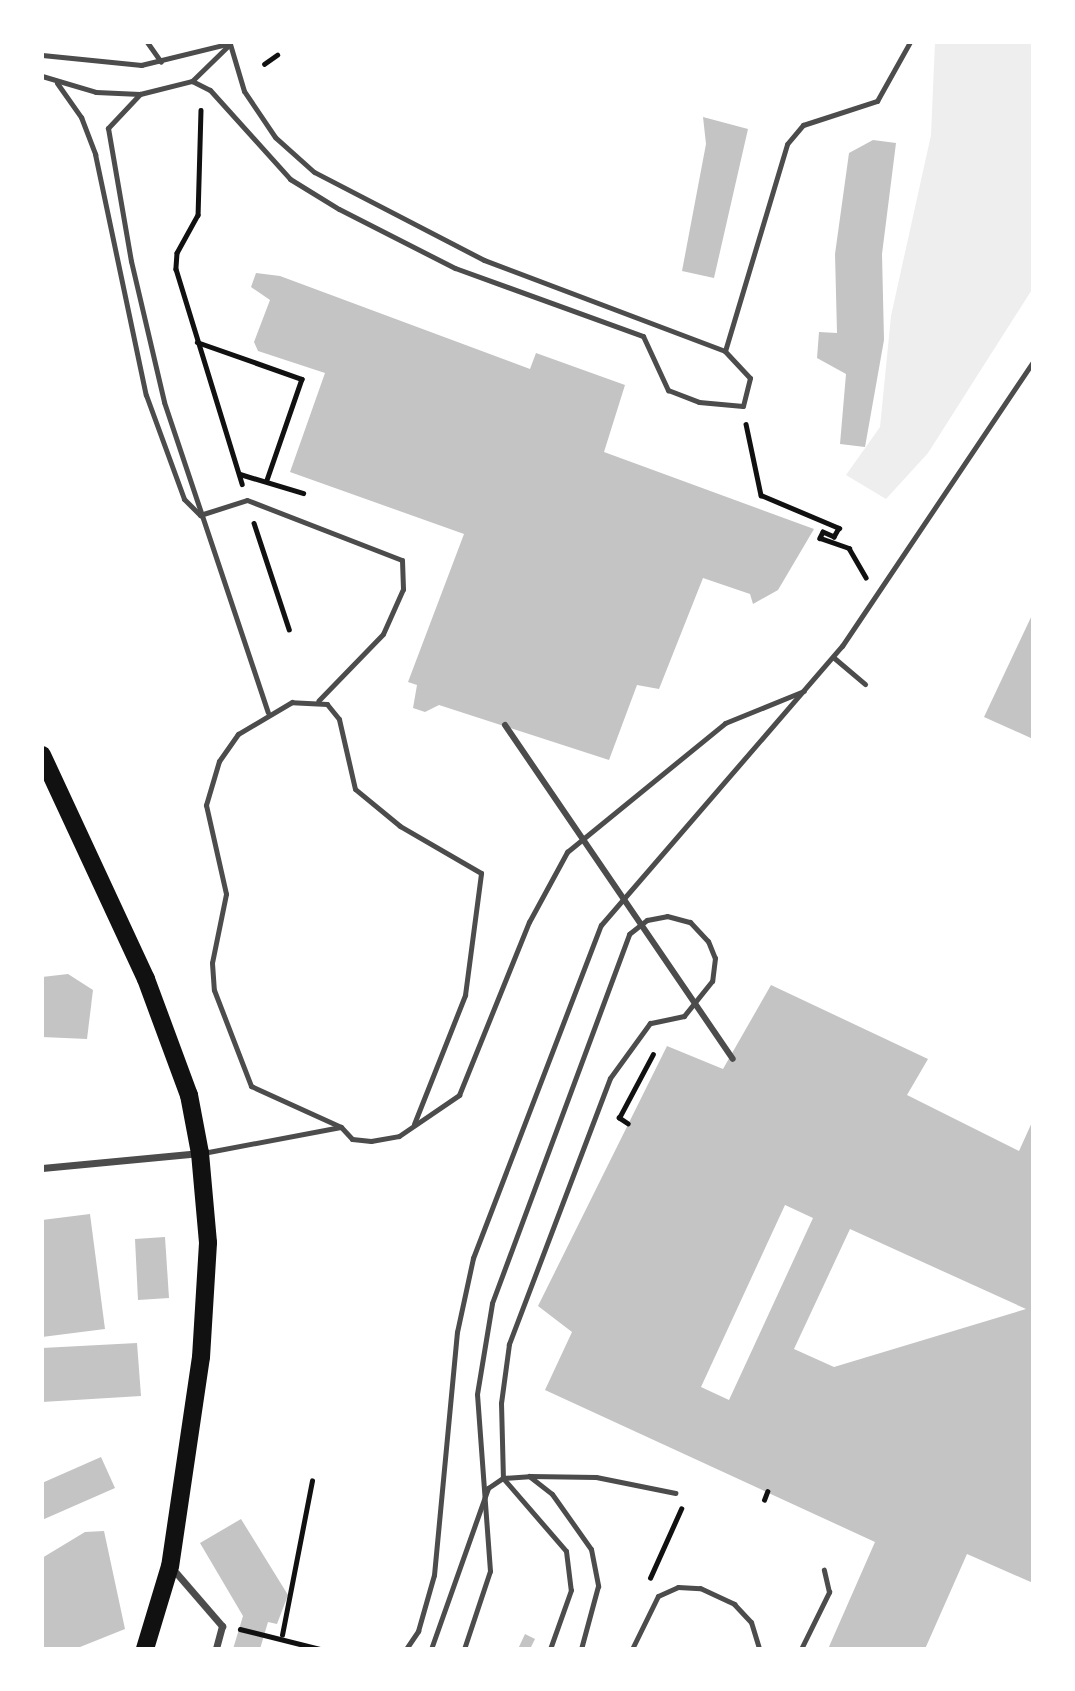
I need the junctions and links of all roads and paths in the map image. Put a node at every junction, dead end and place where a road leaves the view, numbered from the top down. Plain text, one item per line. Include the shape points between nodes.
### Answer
1 (147, 42) edge
2 (910, 42) edge
3 (231, 43) edge
4 (212, 45) edge
5 (42, 55) edge
6 (277, 55) dead end
7 (161, 62) junction
8 (264, 64) dead end
9 (42, 76) edge
10 (192, 81) junction
11 (57, 83) junction
12 (140, 94) junction
13 (198, 95) dead end
14 (197, 342) junction
15 (725, 351) junction
16 (1033, 362) edge
17 (743, 406) junction
18 (239, 474) junction
19 (267, 480) junction
20 (303, 493) dead end
21 (247, 500) junction
22 (200, 515) junction
23 (876, 595) junction
24 (289, 629) dead end
25 (833, 657) junction
26 (865, 684) dead end
27 (804, 691) junction
28 (318, 701) junction
29 (268, 712) junction
30 (505, 725) dead end
31 (42, 755) edge
32 (733, 1059) dead end
33 (414, 1124) junction
34 (341, 1127) junction
35 (201, 1153) junction
36 (42, 1168) edge
37 (529, 1476) junction
38 (503, 1478) junction
39 (313, 1481) dead end
40 (767, 1492) dead end
41 (675, 1493) dead end
42 (764, 1500) dead end
43 (684, 1501) dead end
44 (170, 1566) junction
45 (824, 1570) dead end
46 (646, 1587) dead end
47 (222, 1626) junction
48 (282, 1636) junction
49 (145, 1649) edge
50 (216, 1649) edge
51 (320, 1649) edge
52 (406, 1649) edge
53 (431, 1649) edge
54 (464, 1649) edge
55 (550, 1649) edge
56 (581, 1649) edge
57 (632, 1649) edge
58 (759, 1649) edge
59 (801, 1649) edge

1 - 7 lane
2 - 15 lane via 877,101 803,125 787,144
3 - 4 lane
3 - 10 lane
3 - 15 lane via 251,102 275,137 314,172 484,260
4 - 7 lane
5 - 7 lane via 114,65
6 - 8 path
9 - 11 lane
10 - 12 lane
10 - 17 lane via 210,89 290,179 338,209 455,268 636,332 655,351 668,390 699,402
11 - 12 lane
11 - 22 lane via 81,117 95,154 146,395 184,499
12 - 22 lane via 108,128 110,156 150,350
13 - 14 path via 198,215 177,253 176,269
14 - 18 path
14 - 19 path via 302,379
15 - 17 lane via 750,378
16 - 23 lane
17 - 23 path via 761,495 839,528 834,537 823,532 820,538 849,548
18 - 19 path
18 - 21 path
19 - 20 path
21 - 22 lane
21 - 24 path
21 - 28 lane via 394,552 404,568 403,589 383,634
22 - 29 lane
23 - 25 lane
25 - 26 lane
25 - 27 lane
27 - 33 lane via 725,723 567,852 534,911 459,1095
27 - 52 lane via 601,925 473,1258 457,1332 434,1575 418,1631
28 - 29 lane via 292,702
28 - 33 lane via 339,719 355,789 400,826 465,859 484,881 465,995
29 - 34 lane via 225,751 207,796 206,818 226,894 211,980 248,1083
30 - 32 street
31 - 35 main road via 146,979 189,1095
33 - 34 lane via 399,1136 371,1141 352,1139
34 - 35 lane
35 - 36 street
35 - 44 main road via 208,1243 204,1324
37 - 38 lane
37 - 41 lane via 596,1476
37 - 56 lane via 552,1494 591,1549 598,1586
38 - 53 lane via 488,1488 473,1518 455,1593
38 - 54 lane via 501,1403 509,1345 610,1078 650,1023 684,1016 712,981 712,948 690,922 658,916 632,929 520,1218 492,1303 479,1366 477,1429 490,1571
38 - 55 lane via 566,1551 571,1590
39 - 48 path
40 - 42 path
43 - 46 path
44 - 47 street
44 - 49 main road
45 - 59 lane via 829,1592
47 - 48 path
47 - 50 street
48 - 51 path
57 - 58 lane via 658,1596 689,1587 734,1604 751,1622

